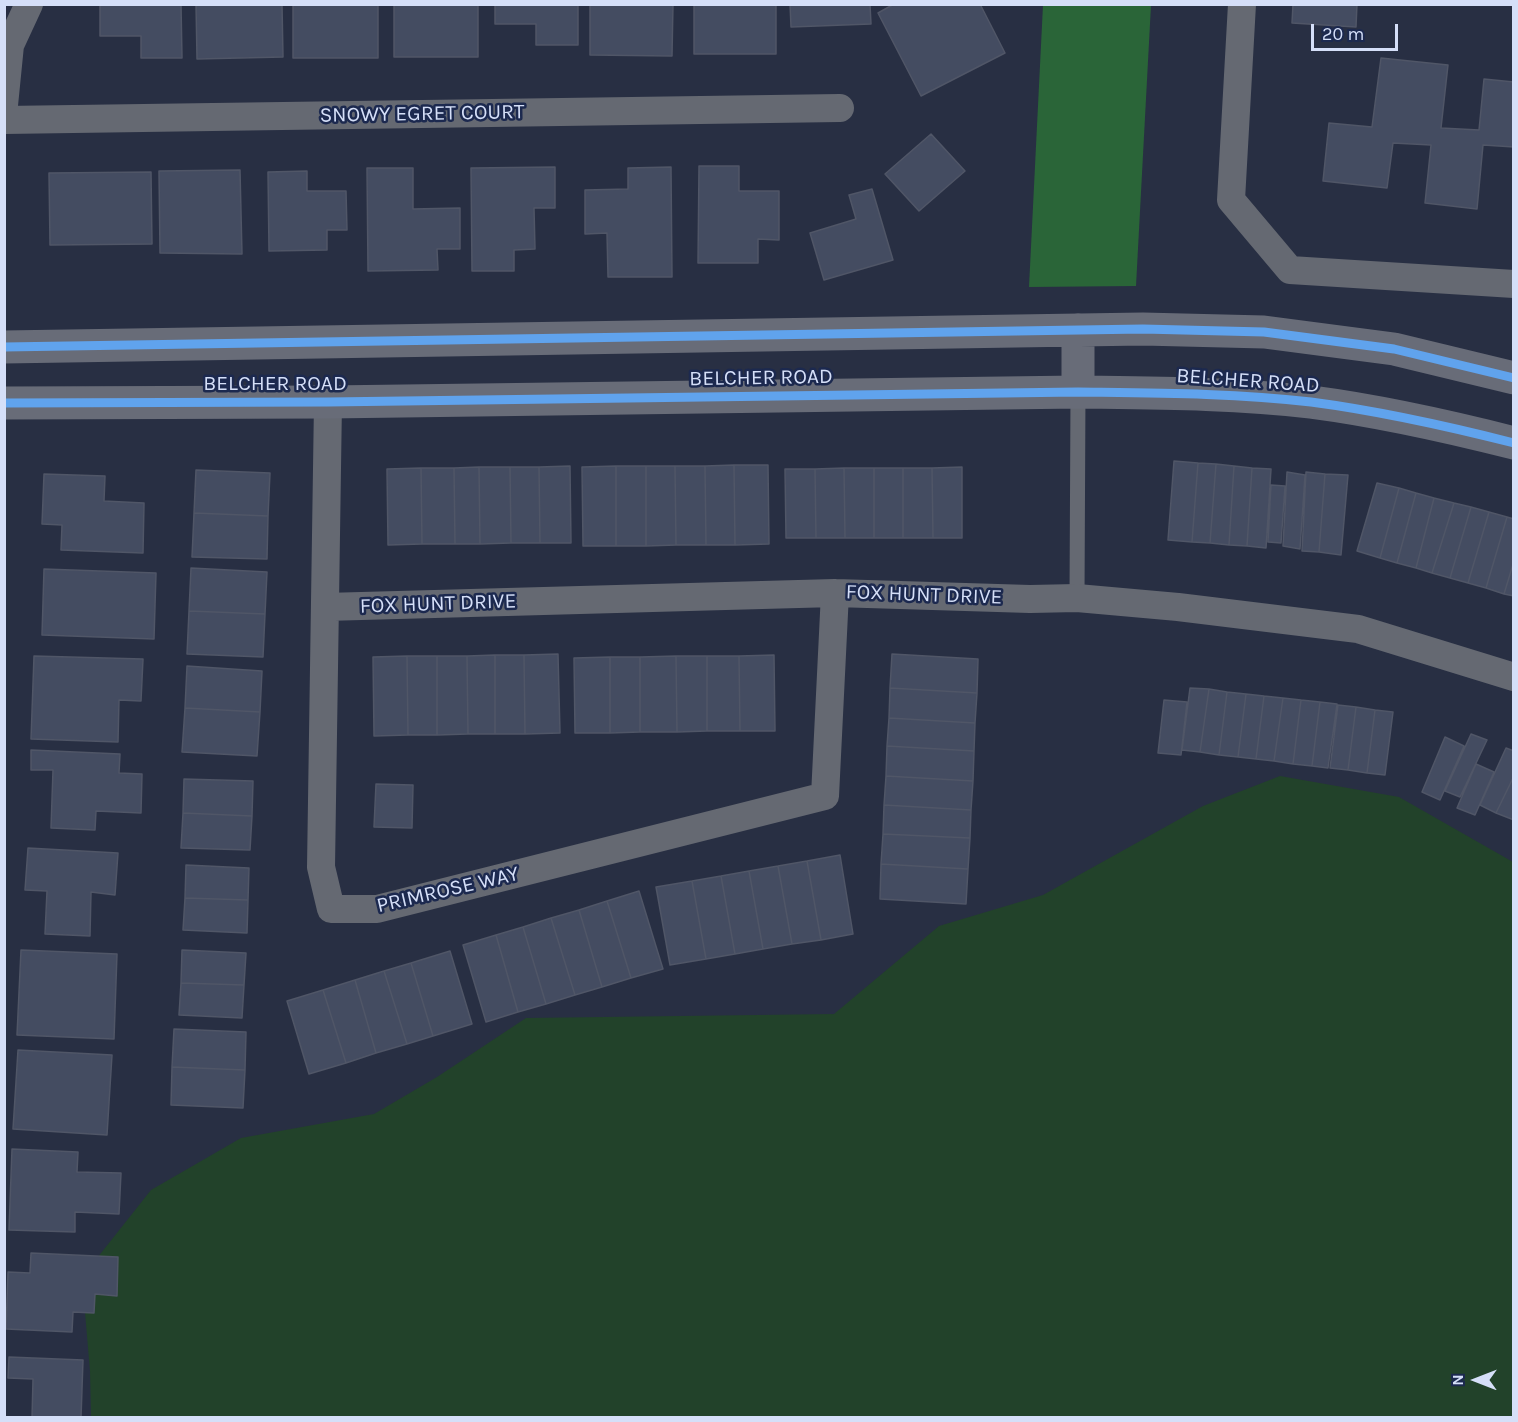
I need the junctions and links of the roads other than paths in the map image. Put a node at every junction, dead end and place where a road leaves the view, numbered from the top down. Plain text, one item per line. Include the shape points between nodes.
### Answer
1 (29, 4) edge
2 (1242, 4) edge
3 (4, 105) edge
4 (840, 108) dead end
5 (4, 120) edge
6 (1514, 284) edge
7 (1078, 330) junction
8 (4, 347) edge
9 (1514, 378) edge
10 (1078, 392) junction
11 (328, 402) junction
12 (4, 403) edge
13 (1514, 443) edge
14 (835, 593) junction
15 (1077, 598) junction
16 (325, 607) junction
17 (1514, 677) edge

1 - 3 street via 10,45
2 - 6 street via 1231,201 1290,270
4 - 5 street, SNOWY EGRET COURT
7 - 8 main road, BELCHER ROAD
7 - 9 main road, BELCHER ROAD via 1264,332 1394,350
7 - 10 main road
10 - 11 main road, BELCHER ROAD
10 - 13 main road, BELCHER ROAD via 1311,402 1428,421
10 - 15 lane
11 - 12 main road, BELCHER ROAD
11 - 16 street, PRIMROSE WAY
14 - 15 street, FOX HUNT DRIVE
14 - 16 street, FOX HUNT DRIVE
14 - 16 street, PRIMROSE WAY via 825,796 377,909 331,909 321,867
15 - 17 street, FOX HUNT DRIVE via 1358,629

